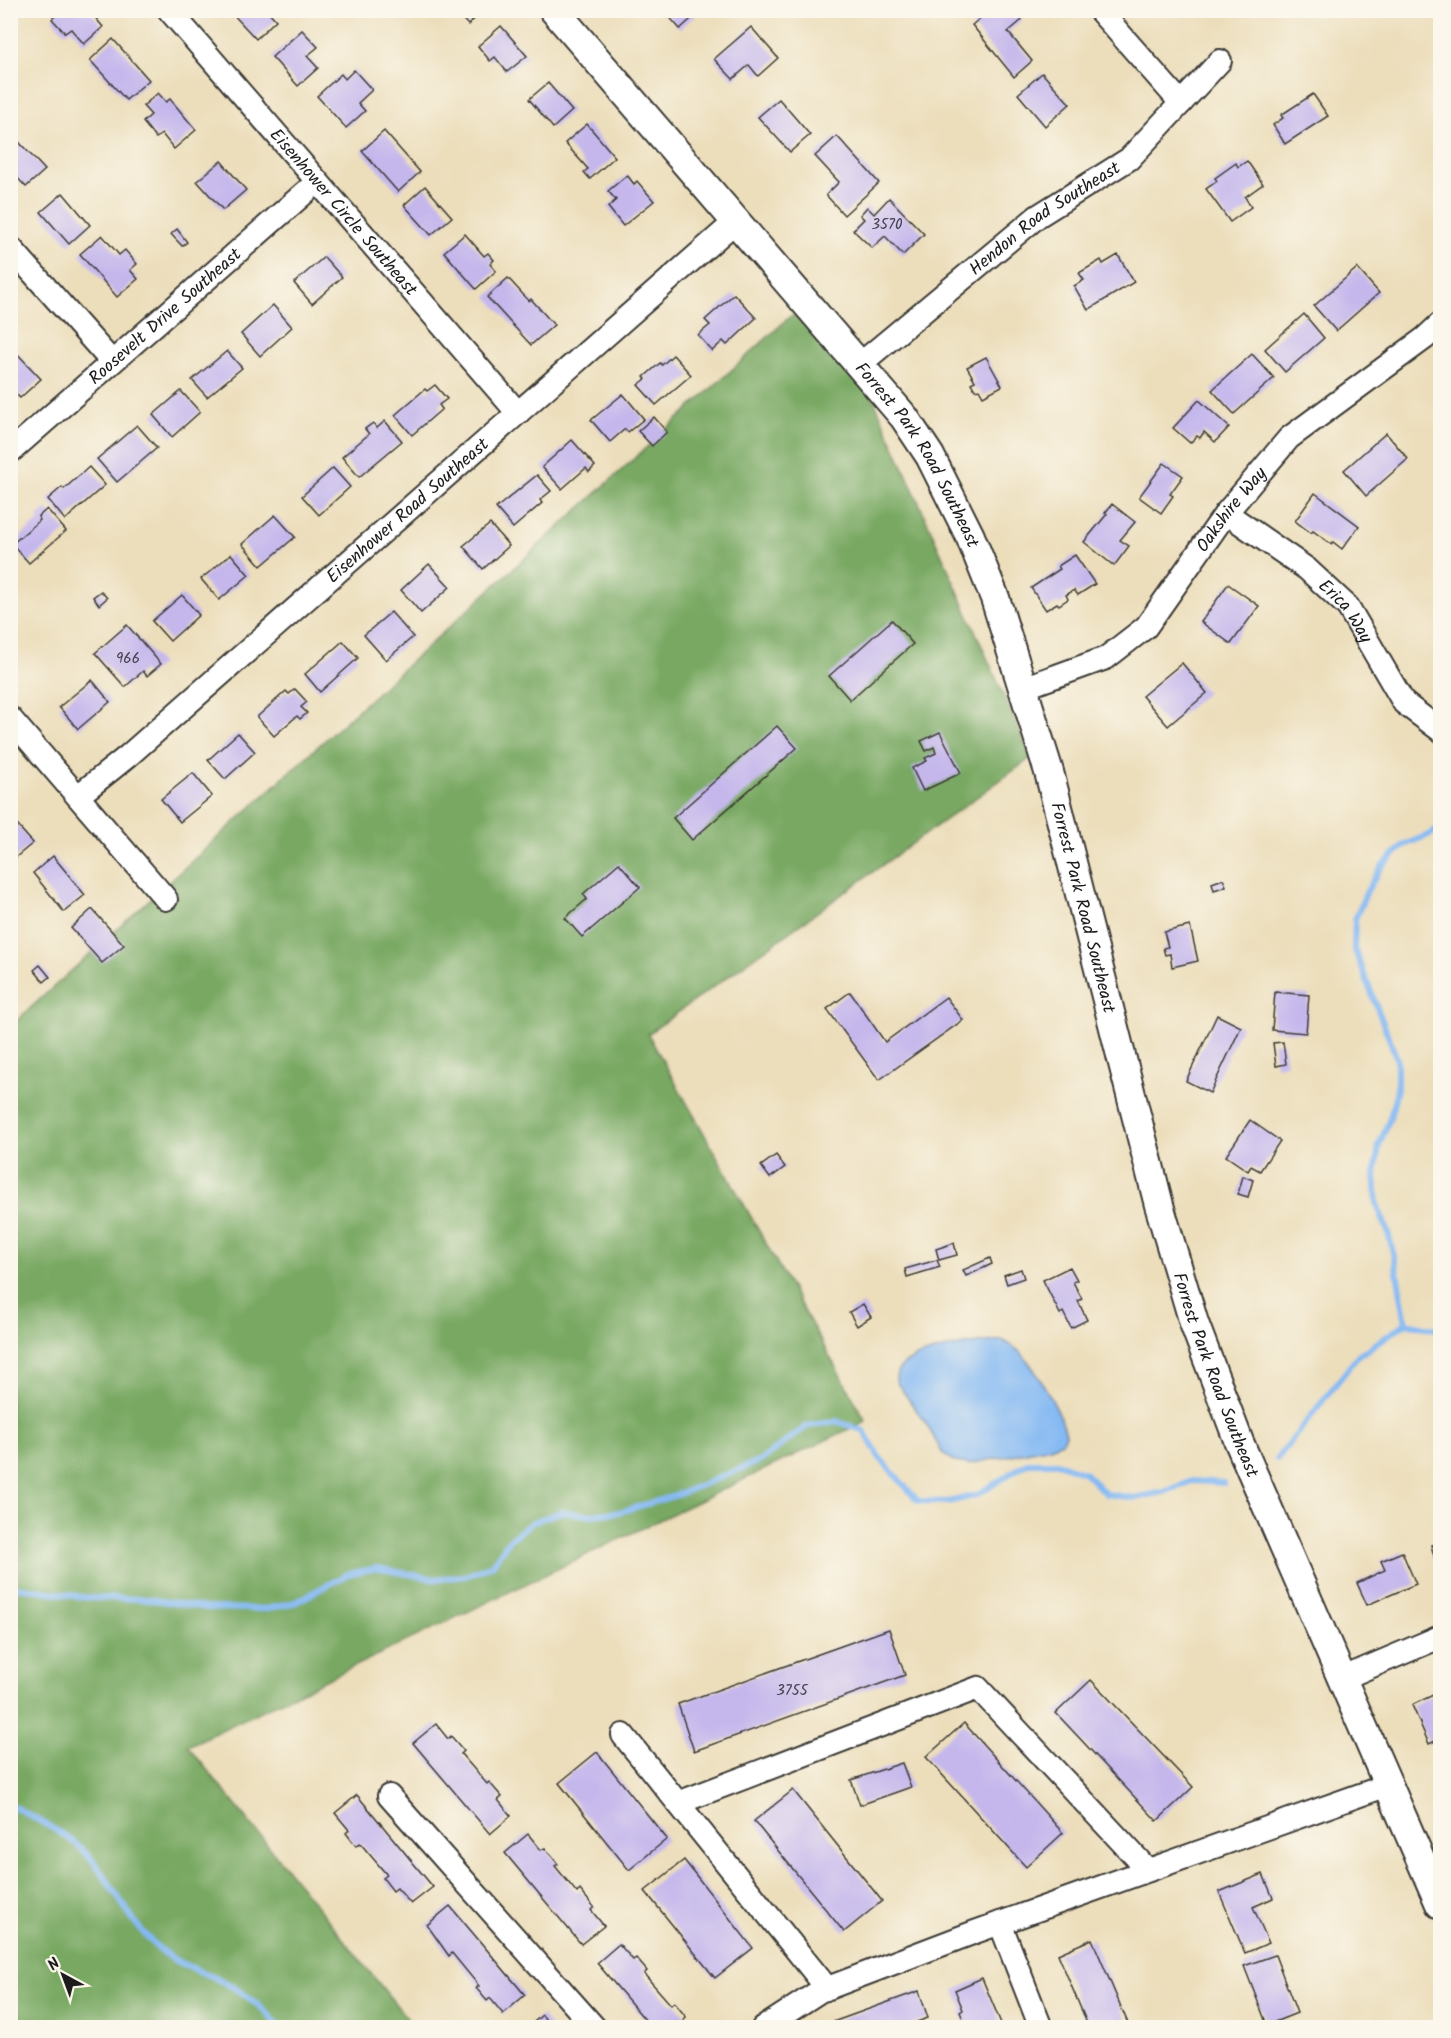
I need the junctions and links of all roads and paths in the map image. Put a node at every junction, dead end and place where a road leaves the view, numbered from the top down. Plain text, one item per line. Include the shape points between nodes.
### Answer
1 (169, 10) edge
2 (554, 10) edge
3 (1099, 10) edge
4 (1220, 61) dead end
5 (1181, 103) junction
6 (317, 182) junction
7 (736, 222) junction
8 (10, 247) edge
9 (1440, 324) edge
10 (112, 362) junction
11 (859, 364) junction
12 (518, 413) junction
13 (10, 452) edge
14 (1226, 513) junction
15 (1023, 688) junction
16 (10, 718) edge
17 (1440, 730) edge
18 (78, 796) junction
19 (166, 899) dead end
20 (1440, 1637) edge
21 (1341, 1679) junction
22 (623, 1735) dead end
23 (1388, 1785) junction
24 (389, 1796) dead end
25 (678, 1803) junction
26 (1148, 1870) junction
27 (1440, 1904) edge
28 (999, 1923) junction
29 (828, 1988) junction
30 (595, 2028) edge
31 (763, 2028) edge
32 (1041, 2028) edge

1 - 6 street, Eisenhower Circle Southeast
2 - 7 street, Forrest Park Road Southeast
3 - 5 street
4 - 5 street, Hendon Road Southeast
5 - 11 street, Hendon Road Southeast via 1129,159 1038,216
6 - 10 street, Roosevelt Drive Southeast
6 - 12 street, Eisenhower Circle Southeast
7 - 11 street, Forrest Park Road Southeast
7 - 12 street, Eisenhower Road Southeast
8 - 10 street
9 - 14 street, Oakshire Way via 1289,438
10 - 13 street, Roosevelt Drive Southeast
11 - 15 street, Forrest Park Road Southeast via 904,417 930,456 970,536 995,598
12 - 18 street, Eisenhower Road Southeast
14 - 15 street, Oakshire Way via 1146,627 1106,658
14 - 17 street, Erica Way via 1307,569 1348,607 1404,703
15 - 21 street, Forrest Park Road Southeast via 1159,1205 1194,1323 1239,1442
16 - 18 street
18 - 19 street
20 - 21 street
21 - 23 street, Forrest Park Road Southeast
22 - 25 street
23 - 26 street
23 - 27 street, Forrest Park Road Southeast
24 - 30 street
25 - 26 street via 978,1688
25 - 29 street
26 - 28 street
28 - 29 street
28 - 32 street
29 - 31 street

